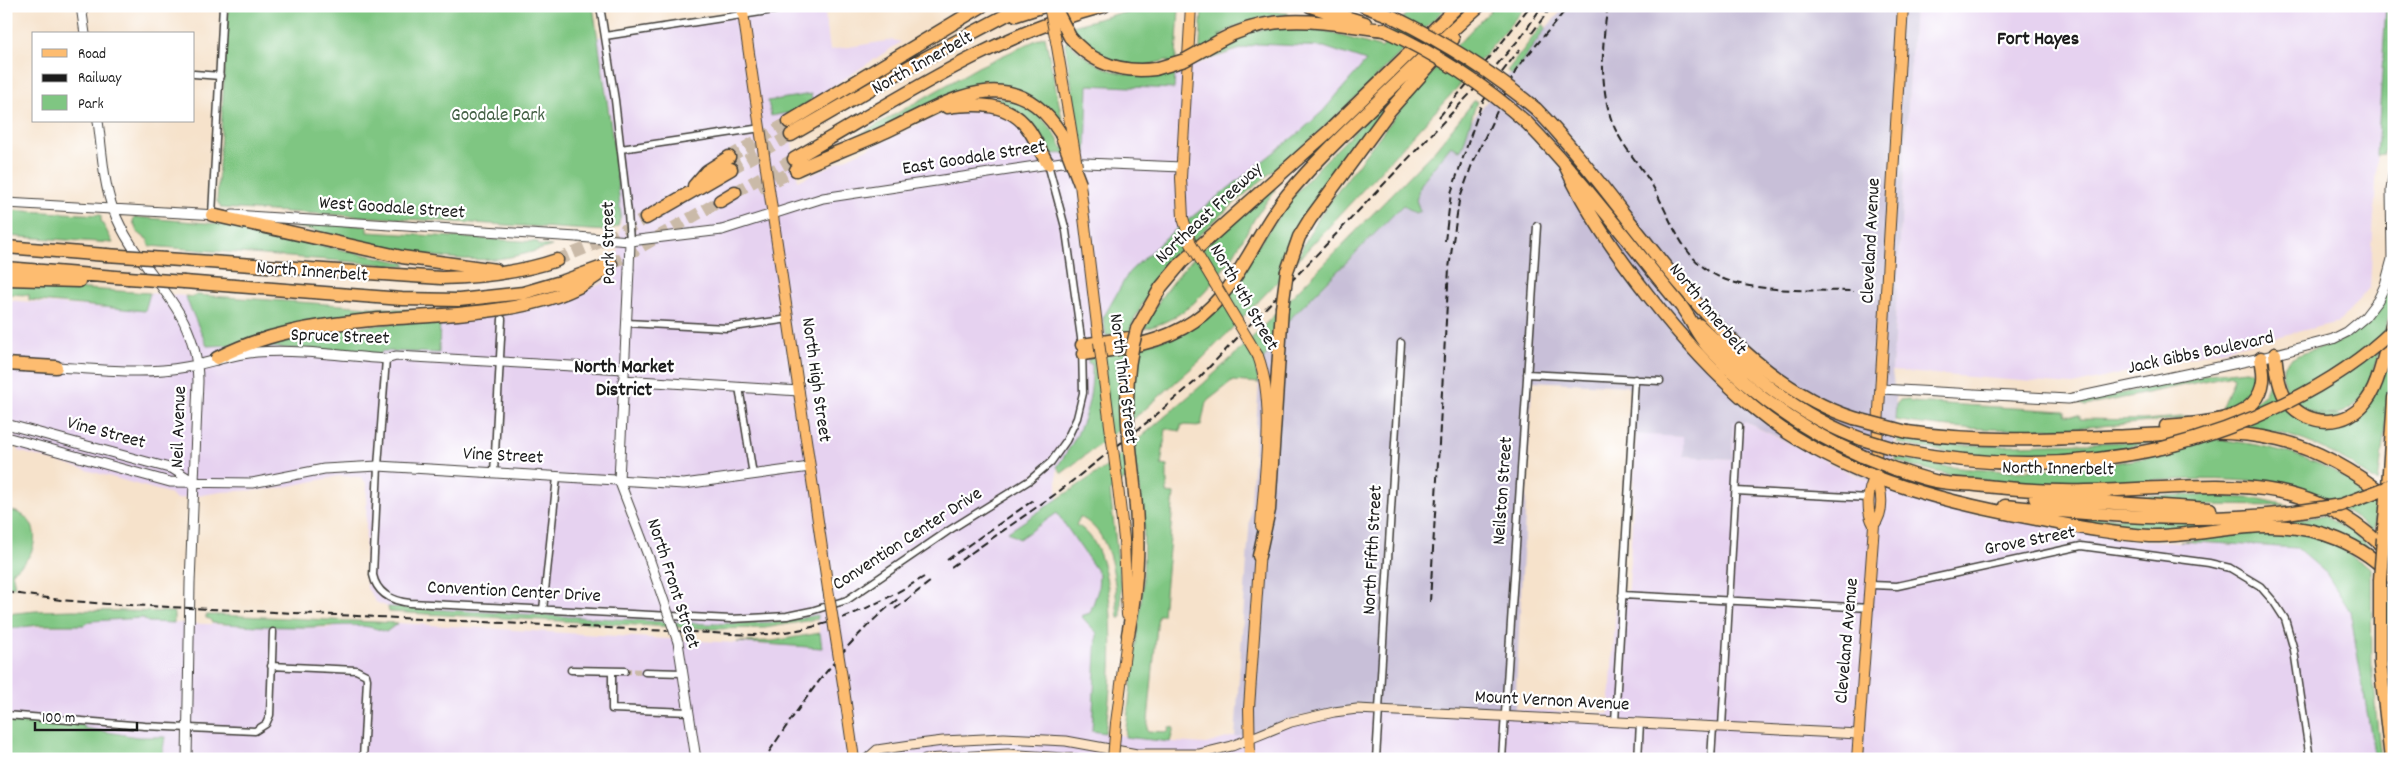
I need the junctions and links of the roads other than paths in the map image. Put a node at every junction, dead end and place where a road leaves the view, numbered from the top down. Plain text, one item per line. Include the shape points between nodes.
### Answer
1 (81, 6) edge
2 (223, 6) edge
3 (600, 6) edge
4 (800, 6) edge
5 (965, 6) edge
6 (982, 6) edge
7 (1023, 6) edge
8 (1044, 6) edge
9 (1049, 6) edge
10 (1054, 6) edge
11 (1104, 6) edge
12 (1191, 6) edge
13 (1310, 6) edge
14 (1364, 6) edge
15 (1458, 6) edge
16 (1479, 6) edge
17 (1484, 6) edge
18 (1903, 6) edge
19 (743, 11) edge
20 (981, 28) junction
21 (1384, 30) junction
22 (85, 32) edge
23 (605, 36) junction
24 (885, 62) junction
25 (195, 74) edge
26 (220, 76) junction
27 (921, 115) junction
28 (98, 122) edge
29 (789, 122) tunnel mouth
30 (761, 128) junction
31 (1329, 131) junction
32 (791, 135) tunnel mouth
33 (621, 149) junction
34 (730, 163) tunnel mouth
35 (1048, 164) junction
36 (1565, 165) junction
37 (1182, 167) junction
38 (2394, 168) edge
39 (1080, 184) junction
40 (735, 195) tunnel mouth
41 (720, 202) tunnel mouth
42 (6, 203) edge
43 (113, 209) junction
44 (773, 213) junction
45 (212, 215) junction
46 (646, 218) tunnel mouth
47 (1537, 226) dead end
48 (630, 241) junction
49 (6, 247) edge
50 (557, 260) tunnel mouth
51 (6, 268) edge
52 (513, 272) junction
53 (6, 278) edge
54 (128, 278) junction
55 (1683, 309) junction
56 (2394, 316) edge
57 (502, 319) dead end
58 (789, 319) junction
59 (626, 323) junction
60 (2394, 329) edge
61 (1401, 343) dead end
62 (1082, 350) junction
63 (2275, 354) junction
64 (217, 358) junction
65 (2261, 358) junction
66 (386, 359) junction
67 (500, 362) junction
68 (6, 364) edge
69 (198, 364) junction
70 (56, 367) joint
71 (624, 369) junction
72 (1526, 374) junction
73 (1635, 379) junction
74 (624, 380) junction
75 (1660, 381) dead end
76 (739, 387) junction
77 (1881, 389) junction
78 (799, 391) junction
79 (2394, 398) edge
80 (6, 424) edge
81 (1739, 426) dead end
82 (6, 437) edge
83 (2097, 437) junction
84 (2394, 458) edge
85 (378, 466) junction
86 (810, 467) junction
87 (494, 473) junction
88 (753, 475) junction
89 (557, 477) junction
90 (1875, 477) junction
91 (619, 480) junction
92 (194, 482) junction
93 (1935, 482) junction
94 (2391, 485) edge
95 (1736, 490) junction
96 (1934, 497) junction
97 (1869, 498) junction
98 (2390, 506) edge
99 (2287, 513) junction
100 (1874, 525) junction
101 (1259, 556) junction
102 (2394, 558) edge
103 (2394, 579) edge
104 (1871, 585) junction
105 (1622, 595) junction
106 (1729, 601) junction
107 (1870, 608) junction
108 (542, 610) junction
109 (273, 632) dead end
110 (1128, 635) junction
111 (272, 666) junction
112 (571, 670) dead end
113 (625, 671) tunnel mouth
114 (612, 672) junction
115 (645, 672) tunnel mouth
116 (683, 673) junction
117 (1379, 710) junction
118 (689, 712) junction
119 (6, 715) edge
120 (1505, 716) junction
121 (1615, 722) junction
122 (1640, 723) junction
123 (1717, 727) junction
124 (189, 728) junction
125 (1858, 734) junction
126 (1249, 739) junction
127 (1154, 757) edge
128 (187, 759) edge
129 (363, 759) edge
130 (696, 759) edge
131 (854, 759) edge
132 (867, 759) edge
133 (925, 759) edge
134 (1077, 759) edge
135 (1113, 759) edge
136 (1250, 759) edge
137 (1376, 759) edge
138 (1502, 759) edge
139 (1638, 759) edge
140 (1711, 759) edge
141 (1857, 759) edge
142 (2310, 759) edge
143 (2391, 759) edge

1 - 22 street
2 - 26 street
3 - 23 street, Park Street
4 - 19 street
5 - 24 highway
6 - 24 highway
7 - 20 highway, North Innerbelt
8 - 20 highway, North Innerbelt
9 - 39 main road, North Third Street, bridge
10 - 21 highway, bridge via 1070,37 1082,50 1097,61 1117,69 1138,71 1155,70 1185,60 1248,27 1273,22 1313,22
11 - 27 highway, North Innerbelt via 1049,22 977,55 795,164
12 - 37 main road, North 4th Street
13 - 21 highway, North Innerbelt
14 - 83 highway, North Innerbelt, bridge via 1432,36 1479,64 1536,110 1566,141 1673,274 1742,351 1791,388 1854,418 1907,432 1966,439
15 - 31 highway, Northeast Freeway
16 - 62 highway via 1436,44 1302,178 1223,293 1209,308 1181,329 1161,338 1114,350
17 - 101 highway, bridge via 1408,88 1299,237 1287,271 1282,308 1268,510
18 - 77 main road, Cleveland Avenue
19 - 23 street
19 - 30 main road, North High Street
20 - 32 highway, North Innerbelt
21 - 36 highway, North Innerbelt, bridge via 1464,72 1527,123
23 - 33 street, Park Street
24 - 29 highway
25 - 26 street
26 - 45 street
27 - 35 highway via 960,105 1000,108 1012,113 1028,128
27 - 39 highway, bridge via 945,102 981,91 1014,94 1038,108 1056,126
28 - 43 street, Neil Avenue
30 - 33 street
30 - 44 main road, North High Street
31 - 62 highway via 1272,202 1218,287 1200,306 1159,331
31 - 110 highway, Northeast Freeway, bridge via 1182,262 1161,287 1137,329 1126,385 1138,516 1136,592
33 - 48 street, Park Street, bridge
34 - 46 highway via 684,197
35 - 37 street, East Goodale Street via 1077,161
35 - 44 street, East Goodale Street via 823,198
35 - 62 street, Convention Center Drive via 1064,219
36 - 55 highway, North Innerbelt
36 - 90 highway via 1579,196 1621,259 1676,330 1752,406 1806,443
37 - 101 main road, North 4th Street, bridge via 1180,196 1192,244 1258,356 1267,387
38 - 63 street, Jack Gibbs Boulevard via 2391,190 2392,259 2378,300 2360,322 2333,340
39 - 110 main road, North Third Street, bridge via 1124,539
40 - 41 highway
42 - 43 street, West Goodale Street
43 - 45 street, West Goodale Street
43 - 69 street, Neil Avenue via 133,247 184,318
44 - 48 street, West Goodale Street, bridge via 722,230
44 - 58 main road, North High Street
45 - 48 street, West Goodale Street, bridge
45 - 52 highway via 431,262
47 - 72 street, Neilston Street
48 - 59 street, Park Street, bridge
49 - 52 highway, North Innerbelt, bridge via 423,278 483,277
50 - 52 highway, North Innerbelt
51 - 54 highway, North Innerbelt
53 - 54 highway via 64,282
54 - 64 highway, North Innerbelt, bridge via 402,299 459,300 523,293 611,264 591,281 535,302 490,310 319,326 261,339
55 - 60 highway, bridge via 1750,373 1776,393 1800,410 1853,436 1906,452 1960,460 2044,464 2106,459 2162,448 2220,431 2277,407 2343,368
55 - 93 highway, North Innerbelt, bridge via 1708,347 1753,390 1796,422 1853,452
56 - 63 highway via 2368,399 2353,414 2342,419 2318,421 2296,410 2287,401 2280,385
57 - 67 street
58 - 59 street via 732,328
58 - 78 main road, North High Street
59 - 71 street, Park Street
61 - 117 street, North Fifth Street
62 - 108 street, Convention Center Drive via 1080,408 1066,440 1051,462 1030,480 847,600 811,611 731,620
63 - 65 street, Jack Gibbs Boulevard
64 - 66 street, Spruce Street via 273,352
64 - 69 street, Spruce Street
65 - 77 street, Jack Gibbs Boulevard via 2068,399
65 - 83 highway via 2264,377 2260,392 2245,409 2232,416
66 - 67 street, Spruce Street via 396,356
66 - 85 street, Convention Center Drive
67 - 71 street, Spruce Street
67 - 87 street
68 - 70 highway
69 - 70 street, Spruce Street via 142,371
69 - 92 street, Neil Avenue
71 - 74 street, Park Street
72 - 73 street
72 - 120 street, Neilston Street
73 - 75 street
73 - 105 street
74 - 76 street
74 - 91 street, Park Street
76 - 78 street
76 - 88 street
77 - 90 main road, Cleveland Avenue
78 - 86 main road, North High Street
79 - 94 highway
80 - 92 street, Vine Street via 173,469
81 - 95 street
82 - 92 street, Vine Street via 170,482
83 - 98 highway, North Innerbelt via 2235,432 2279,440 2334,462 2377,488
84 - 94 highway
85 - 87 street, Vine Street
85 - 92 street, Vine Street via 331,468 252,483
85 - 108 street, Convention Center Drive via 372,575 384,594 396,601 410,603
86 - 88 street, Vine Street
86 - 131 main road, North High Street, bridge
87 - 89 street, Vine Street
88 - 91 street, Vine Street via 698,483
89 - 91 street, Vine Street
89 - 108 street
90 - 96 highway
90 - 97 main road, Cleveland Avenue
90 - 100 main road, Cleveland Avenue via 1881,488 1880,518
91 - 116 street, North Front Street, bridge via 678,642
92 - 124 street, Neil Avenue
93 - 99 highway via 2015,497
93 - 102 highway, North Innerbelt via 2046,491 2222,486 2274,490 2312,500 2339,513 2376,540
94 - 98 highway, bridge
94 - 99 highway, bridge via 2341,505
95 - 97 street
95 - 106 street
96 - 99 highway via 2045,510 2139,515 2253,517
96 - 103 highway via 1998,512 2131,534 2169,536 2268,526 2306,530 2355,548
97 - 100 main road, Cleveland Avenue via 1869,517
98 - 143 highway, bridge via 2383,538 2380,580 2380,663
100 - 104 main road, Cleveland Avenue
101 - 126 main road, North 4th Street
104 - 107 main road, Cleveland Avenue
104 - 142 street, Grove Street via 1897,586 2081,546 2230,568 2252,580 2274,602 2288,627
105 - 106 street
105 - 121 street
106 - 107 street
106 - 123 street
107 - 125 main road, Cleveland Avenue
109 - 111 street
110 - 135 main road, North Third Street, bridge
111 - 124 street via 270,715 263,727 251,732
111 - 129 street via 356,670 366,675
112 - 114 street
113 - 114 street
114 - 118 street via 612,709
115 - 116 street
116 - 118 street, North Front Street
117 - 120 main road, Mount Vernon Avenue
117 - 126 main road, Mount Vernon Avenue via 1356,709 1313,716
117 - 137 street, North Fifth Street
118 - 130 street, North Front Street
119 - 124 street
120 - 121 main road, Mount Vernon Avenue
120 - 138 street, Neilston Street
121 - 122 main road, Mount Vernon Avenue
122 - 123 main road, Mount Vernon Avenue
122 - 139 street
123 - 125 main road, Mount Vernon Avenue
123 - 140 street
124 - 128 street, Neil Avenue
125 - 141 main road, Cleveland Avenue
126 - 127 main road, Mount Vernon Avenue via 1200,754
126 - 136 main road, North 4th Street
127 - 132 main road, Mount Vernon Avenue via 1066,741 1004,738 912,744 877,750
133 - 134 main road via 1008,754

